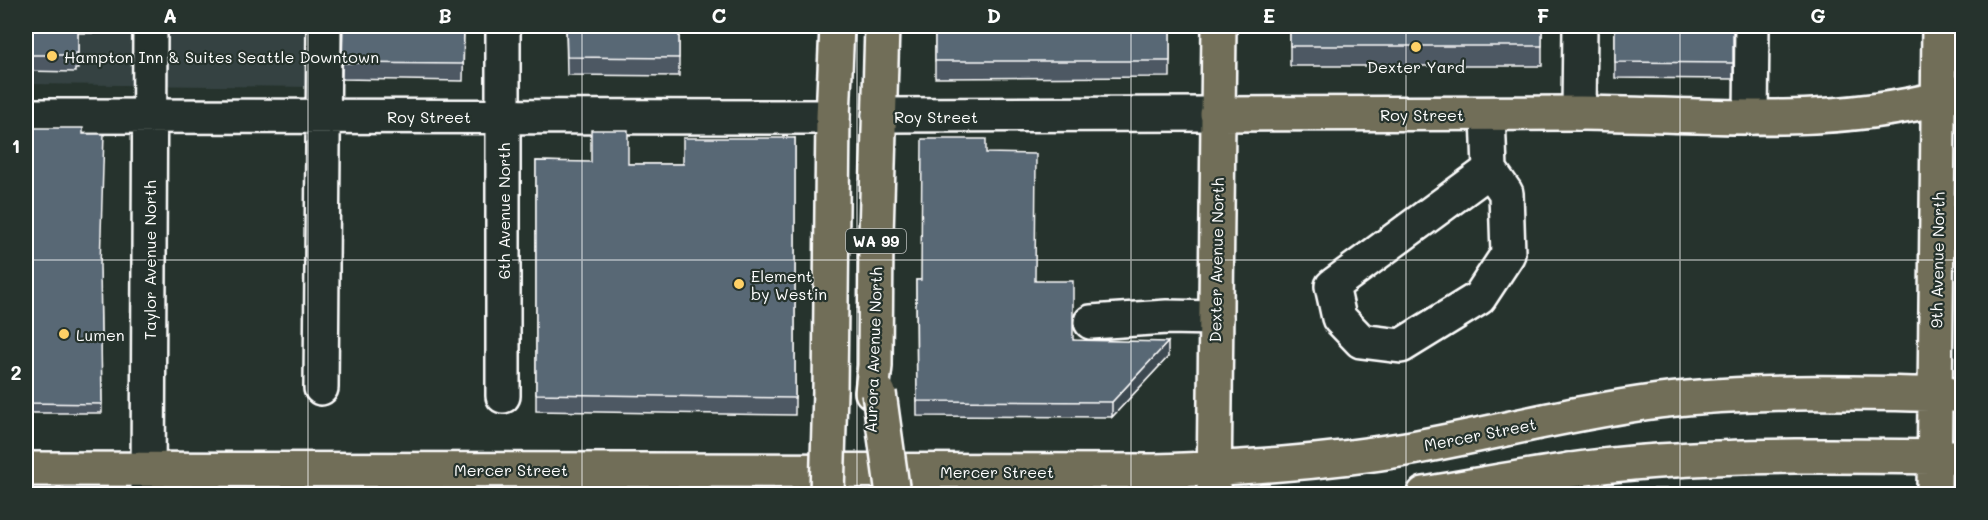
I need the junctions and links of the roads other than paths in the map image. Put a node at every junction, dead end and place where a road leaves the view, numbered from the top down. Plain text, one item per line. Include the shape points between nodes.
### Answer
1 (150, 26) edge
2 (324, 26) edge
3 (503, 26) edge
4 (837, 26) edge
5 (882, 26) edge
6 (1219, 26) edge
7 (1580, 26) edge
8 (1752, 26) edge
9 (1939, 26) edge
10 (1951, 95) edge
11 (1579, 113) junction
12 (1217, 114) junction
13 (1488, 114) junction
14 (26, 116) edge
15 (150, 116) junction
16 (324, 116) junction
17 (879, 116) junction
18 (503, 117) junction
19 (833, 117) junction
20 (1751, 117) junction
21 (1491, 170) junction
22 (1216, 318) junction
23 (1091, 322) dead end
24 (875, 384) junction
25 (321, 388) dead end
26 (1949, 394) edge
27 (502, 396) dead end
28 (1948, 457) edge
29 (317, 468) junction
30 (26, 469) edge
31 (148, 482) edge
32 (1214, 482) edge
33 (1569, 482) edge
34 (460, 495) edge
35 (827, 495) edge
36 (869, 495) edge
37 (893, 495) edge
38 (1424, 495) edge
39 (1934, 495) edge

1 - 15 street, Taylor Avenue North
2 - 16 street
3 - 18 street, 6th Avenue North
4 - 19 main road, WA 99
5 - 17 main road, Aurora Avenue North / WA 99
6 - 12 main road, Dexter Avenue North
7 - 11 street
8 - 20 street
9 - 10 main road, 9th Avenue North
10 - 20 main road, Roy Street via 1833,116
10 - 26 main road, 9th Avenue North
11 - 13 main road, Roy Street
11 - 20 main road, Roy Street
12 - 13 main road, Roy Street
12 - 17 street, Roy Street
12 - 22 main road, Dexter Avenue North
13 - 21 street
14 - 15 street, Roy Street
15 - 16 street, Roy Street
15 - 31 street, Taylor Avenue North
16 - 18 street, Roy Street
16 - 25 street
17 - 24 main road, Aurora Avenue North / WA 99
18 - 19 street, Roy Street
18 - 27 street, 6th Avenue North
19 - 35 main road, WA 99, bridge
21 - 21 street via 1332,286 1339,318 1361,341 1401,346 1479,298 1508,254 1506,194
22 - 23 street
22 - 32 main road, Dexter Avenue North
24 - 36 main road, Aurora Avenue North
24 - 37 main road, WA 99, bridge
26 - 28 main road, 9th Avenue North
26 - 32 main road, Mercer Street via 1746,394 1662,401 1405,449 1273,466
28 - 33 main road via 1794,455 1658,460
28 - 39 main road, 9th Avenue North
29 - 31 main road, Mercer Street
29 - 32 main road, Mercer Street via 1118,471
29 - 34 main road
30 - 31 main road, Mercer Street
33 - 38 main road

